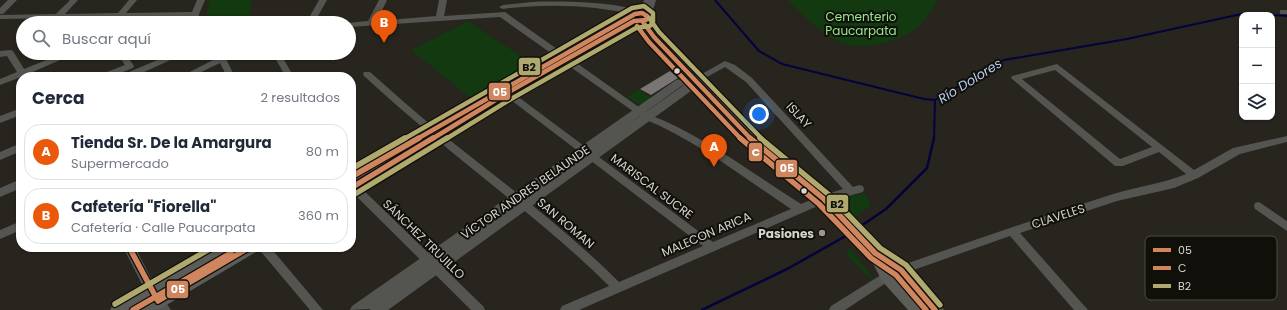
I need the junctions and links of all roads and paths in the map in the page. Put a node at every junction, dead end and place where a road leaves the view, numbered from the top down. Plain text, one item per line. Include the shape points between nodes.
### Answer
1 (14, 0) edge
2 (74, 0) edge
3 (133, 0) edge
4 (201, 0) edge
5 (323, 0) edge
6 (383, 0) edge
7 (443, 0) edge
8 (525, 2) edge
9 (587, 3) edge
10 (503, 7) edge
11 (0, 12) edge
12 (641, 13) edge
13 (195, 14) joint
14 (115, 15) junction
15 (58, 16) joint
16 (314, 16) edge
17 (0, 17) edge
18 (16, 17) edge
19 (439, 19) junction
20 (371, 24) junction
21 (356, 25) edge
22 (0, 54) edge
23 (563, 57) junction
24 (57, 60) edge
25 (126, 60) edge
26 (165, 60) edge
27 (213, 60) edge
28 (222, 60) edge
29 (280, 60) edge
30 (725, 64) joint
31 (22, 72) edge
32 (31, 72) edge
33 (115, 72) edge
34 (136, 72) edge
35 (193, 72) edge
36 (228, 72) edge
37 (287, 72) edge
38 (367, 74) dead end
39 (16, 77) edge
40 (695, 80) junction
41 (0, 82) edge
42 (504, 91) junction
43 (16, 113) edge
44 (643, 114) junction
45 (0, 120) edge
46 (435, 132) junction
47 (1287, 140) edge
48 (1160, 148) junction
49 (16, 149) edge
50 (586, 153) junction
51 (0, 156) edge
52 (1194, 175) junction
53 (356, 181) edge
54 (16, 185) edge
55 (356, 189) edge
56 (854, 190) joint
57 (0, 193) edge
58 (824, 199) junction
59 (520, 201) junction
60 (1259, 206) dead end
61 (800, 209) junction
62 (1287, 226) edge
63 (16, 227) edge
64 (1012, 231) junction
65 (0, 235) edge
66 (711, 246) junction
67 (133, 252) edge
68 (220, 252) edge
69 (241, 252) edge
70 (267, 252) edge
71 (431, 264) junction
72 (895, 273) junction
73 (617, 287) junction
74 (158, 300) edge
75 (119, 310) edge
76 (142, 310) edge
77 (317, 310) edge
78 (357, 310) edge
79 (377, 310) edge
80 (479, 310) edge
81 (566, 310) edge
82 (835, 310) edge
83 (920, 310) edge
84 (935, 310) edge
85 (1082, 310) edge

1 - 11 street
2 - 15 street
3 - 14 street
4 - 13 street
5 - 16 street
6 - 20 street
7 - 19 street
8 - 9 street
8 - 10 street
9 - 12 street
10 - 19 street
10 - 23 street
12 - 23 main road
12 - 40 main road via 654,37
13 - 14 street
14 - 15 street
17 - 18 street
19 - 20 street
20 - 21 street
22 - 31 street via 10,53
23 - 42 main road
23 - 44 street
24 - 32 street
25 - 33 street via 130,66
26 - 34 street
27 - 35 street
28 - 36 street
29 - 37 street
30 - 40 street, VÍCTOR ANDRES BELAUNDE
30 - 56 street, ISLAY via 749,80
38 - 46 street, SAN ROMAN
39 - 41 street
40 - 44 street, VÍCTOR ANDRES BELAUNDE via 688,88
40 - 58 main road via 752,140
42 - 46 main road
42 - 50 street, MARISCAL SUCRE
43 - 45 street
44 - 50 street, VÍCTOR ANDRES BELAUNDE
44 - 61 street via 692,139
46 - 53 main road
46 - 59 street, SAN ROMAN
47 - 52 street, CLAVELES via 1237,151
48 - 48 street via 1057,67 1015,78 1119,163
48 - 52 street
49 - 51 street
50 - 59 street, VÍCTOR ANDRES BELAUNDE
50 - 66 street, MARISCAL SUCRE
52 - 64 street, CLAVELES via 1170,185 1117,197
54 - 57 street
55 - 71 street, SÁNCHEZ TRUJILLO
56 - 58 street, MALECON ARICA
58 - 61 street, MALECON ARICA
58 - 72 main road
59 - 71 street, VÍCTOR ANDRES BELAUNDE
59 - 73 street, SAN ROMAN
60 - 62 street
61 - 66 street, MALECON ARICA
63 - 65 street
64 - 72 street, CLAVELES
64 - 85 street
66 - 73 street, MALECON ARICA
67 - 74 street
68 - 74 main road
69 - 74 main road
70 - 77 street
71 - 78 street, VÍCTOR ANDRES BELAUNDE
71 - 79 street, VÍCTOR ANDRES BELAUNDE
71 - 80 street, SÁNCHEZ TRUJILLO
72 - 82 street, CLAVELES
72 - 83 main road
72 - 84 main road
73 - 81 street, MALECON ARICA
74 - 75 main road
74 - 76 main road

